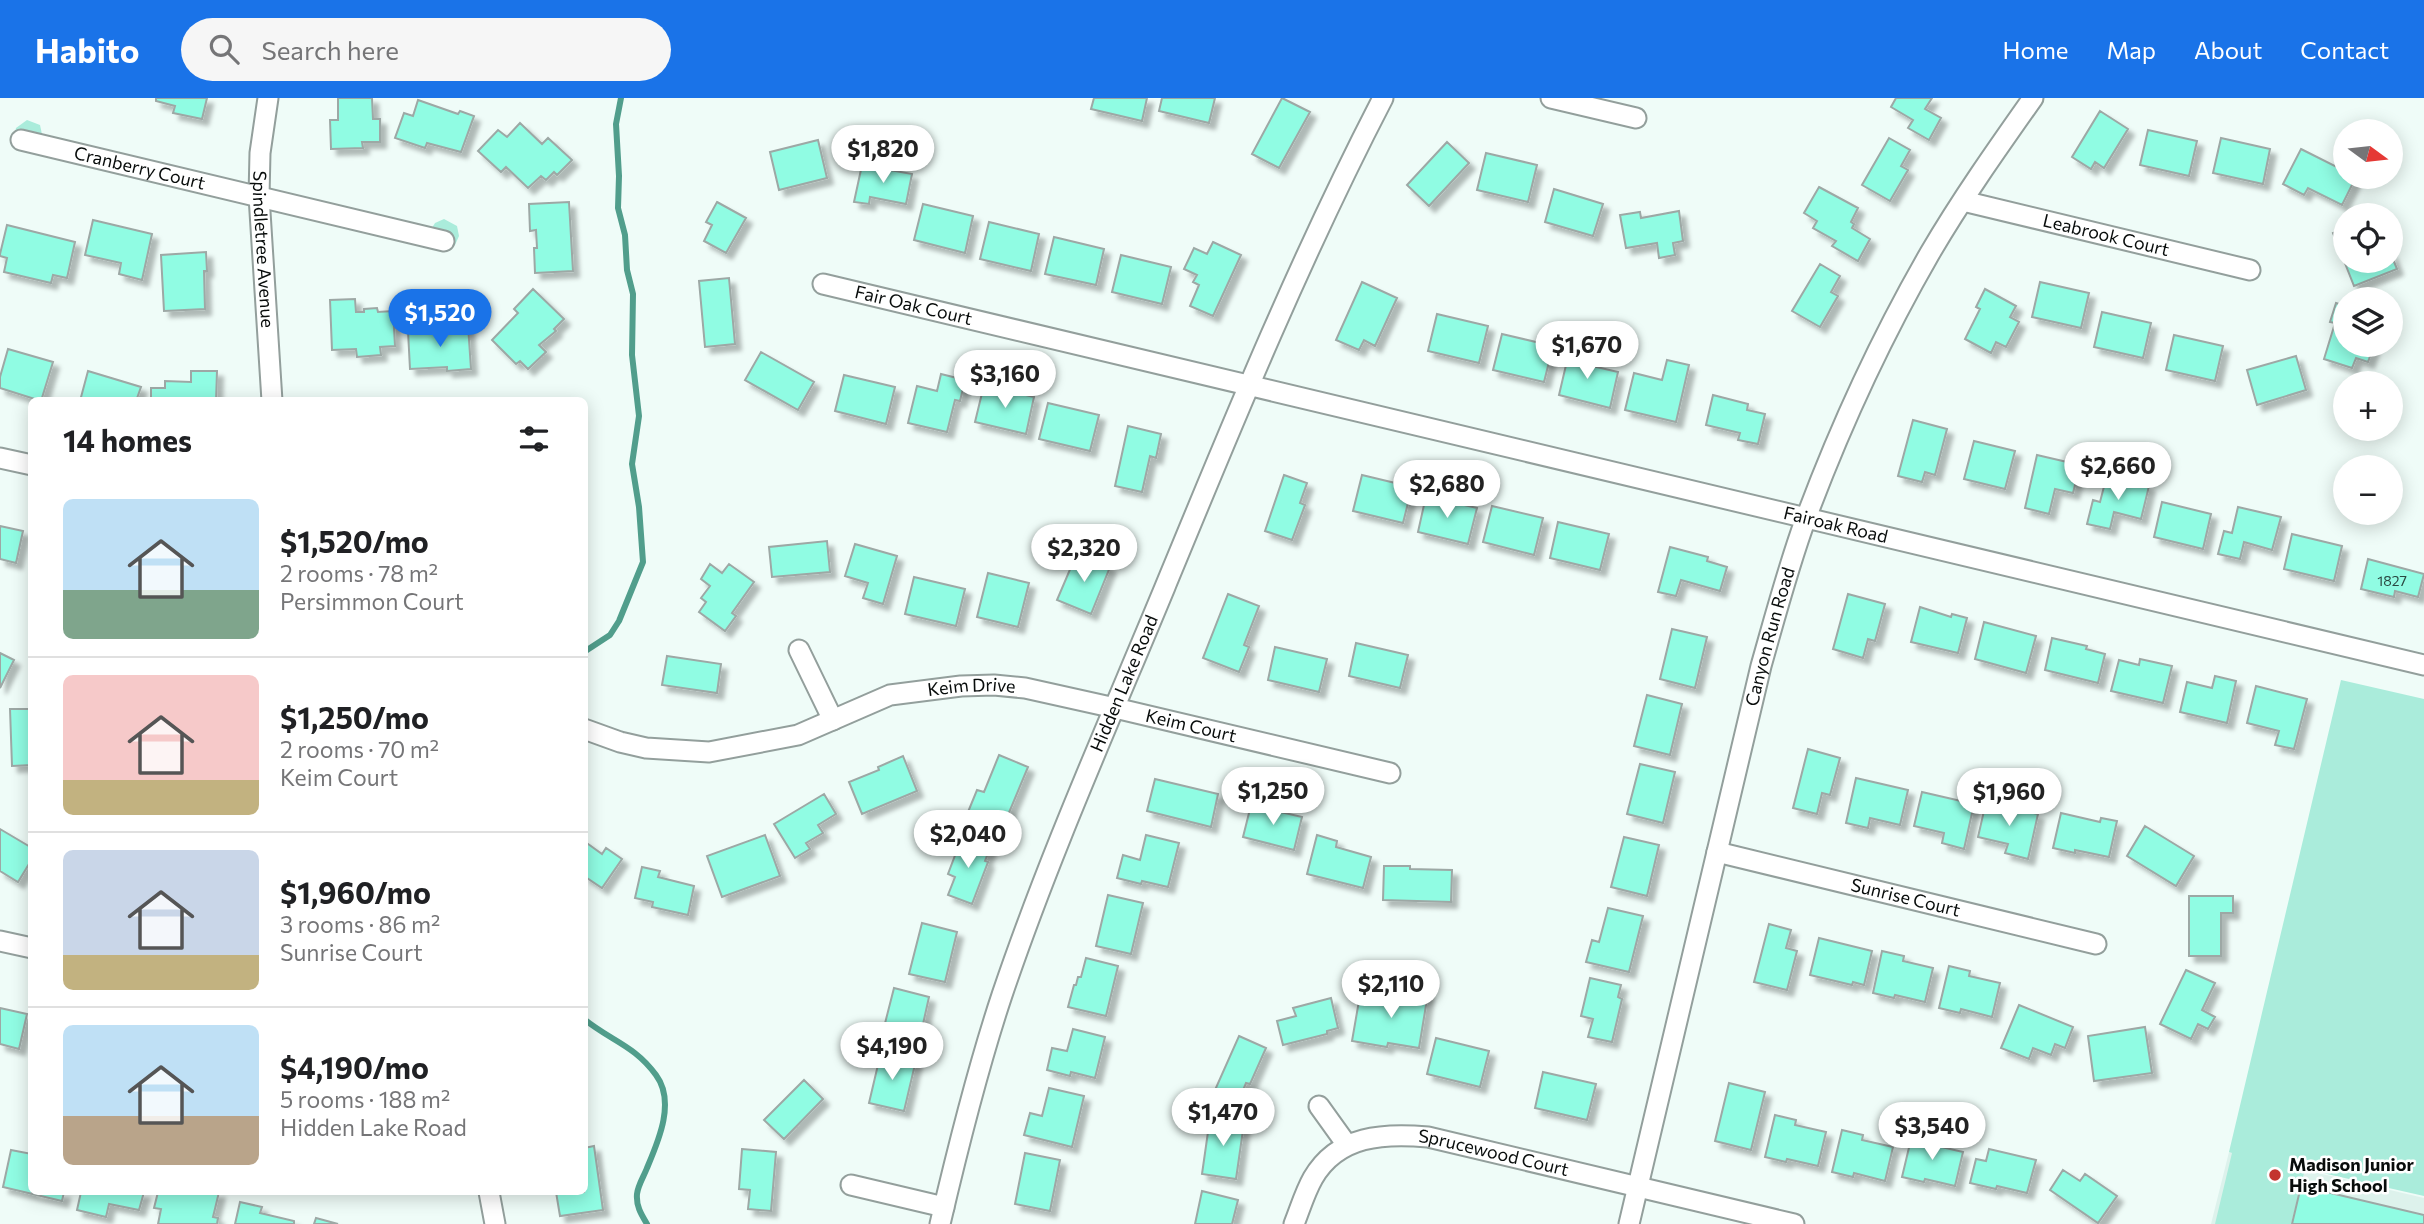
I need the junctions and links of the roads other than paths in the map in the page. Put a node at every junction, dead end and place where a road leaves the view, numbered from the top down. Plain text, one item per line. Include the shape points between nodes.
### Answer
1 (268, 98) edge
2 (1384, 98) edge
3 (1551, 98) edge
4 (2033, 98) edge
5 (1636, 118) dead end
6 (21, 140) dead end
7 (259, 196) junction
8 (1963, 201) junction
9 (444, 240) dead end
10 (2250, 270) dead end
11 (823, 284) dead end
12 (1248, 386) junction
13 (272, 397) edge
14 (0, 458) edge
15 (28, 464) edge
16 (1806, 519) junction
17 (799, 650) dead end
18 (2424, 665) edge
19 (1115, 708) junction
20 (833, 720) junction
21 (588, 730) edge
22 (1390, 773) dead end
23 (1717, 852) junction
24 (0, 941) edge
25 (2096, 944) dead end
26 (28, 947) edge
27 (1319, 1106) dead end
28 (1347, 1145) junction
29 (851, 1185) dead end
30 (1638, 1187) junction
31 (490, 1195) edge
32 (942, 1216) edge
33 (495, 1224) edge
34 (1294, 1224) edge
35 (1629, 1224) edge
36 (1794, 1224) edge

1 - 7 street, Spindletree Avenue
2 - 12 street, Hidden Lake Road
3 - 5 street
4 - 8 street, Canyon Run Road
6 - 7 street, Cranberry Court
7 - 9 street, Cranberry Court
7 - 13 street, Spindletree Avenue
8 - 10 street, Leabrook Court
8 - 16 street, Canyon Run Road via 1900,306 1857,394
11 - 12 street, Fair Oak Court
12 - 16 street, Fairoak Road
12 - 19 street, Hidden Lake Road
14 - 15 street
16 - 18 street, Fairoak Road
16 - 23 street, Canyon Run Road via 1761,666
17 - 20 street
19 - 20 street, Keim Drive via 1025,688 961,686 890,695
19 - 22 street, Keim Court
19 - 32 street, Hidden Lake Road via 1002,994
20 - 21 street, Keim Drive via 798,735 709,752 646,748
23 - 25 street, Sunrise Court
23 - 30 street, Canyon Run Road
24 - 26 street
27 - 28 street
28 - 30 street, Sprucewood Court via 1387,1135 1428,1137
28 - 34 street, Sprucewood Court via 1313,1178
29 - 32 street, Hidden Lake Road
30 - 35 street, Canyon Run Road
30 - 36 street, Sprucewood Court
31 - 33 street

